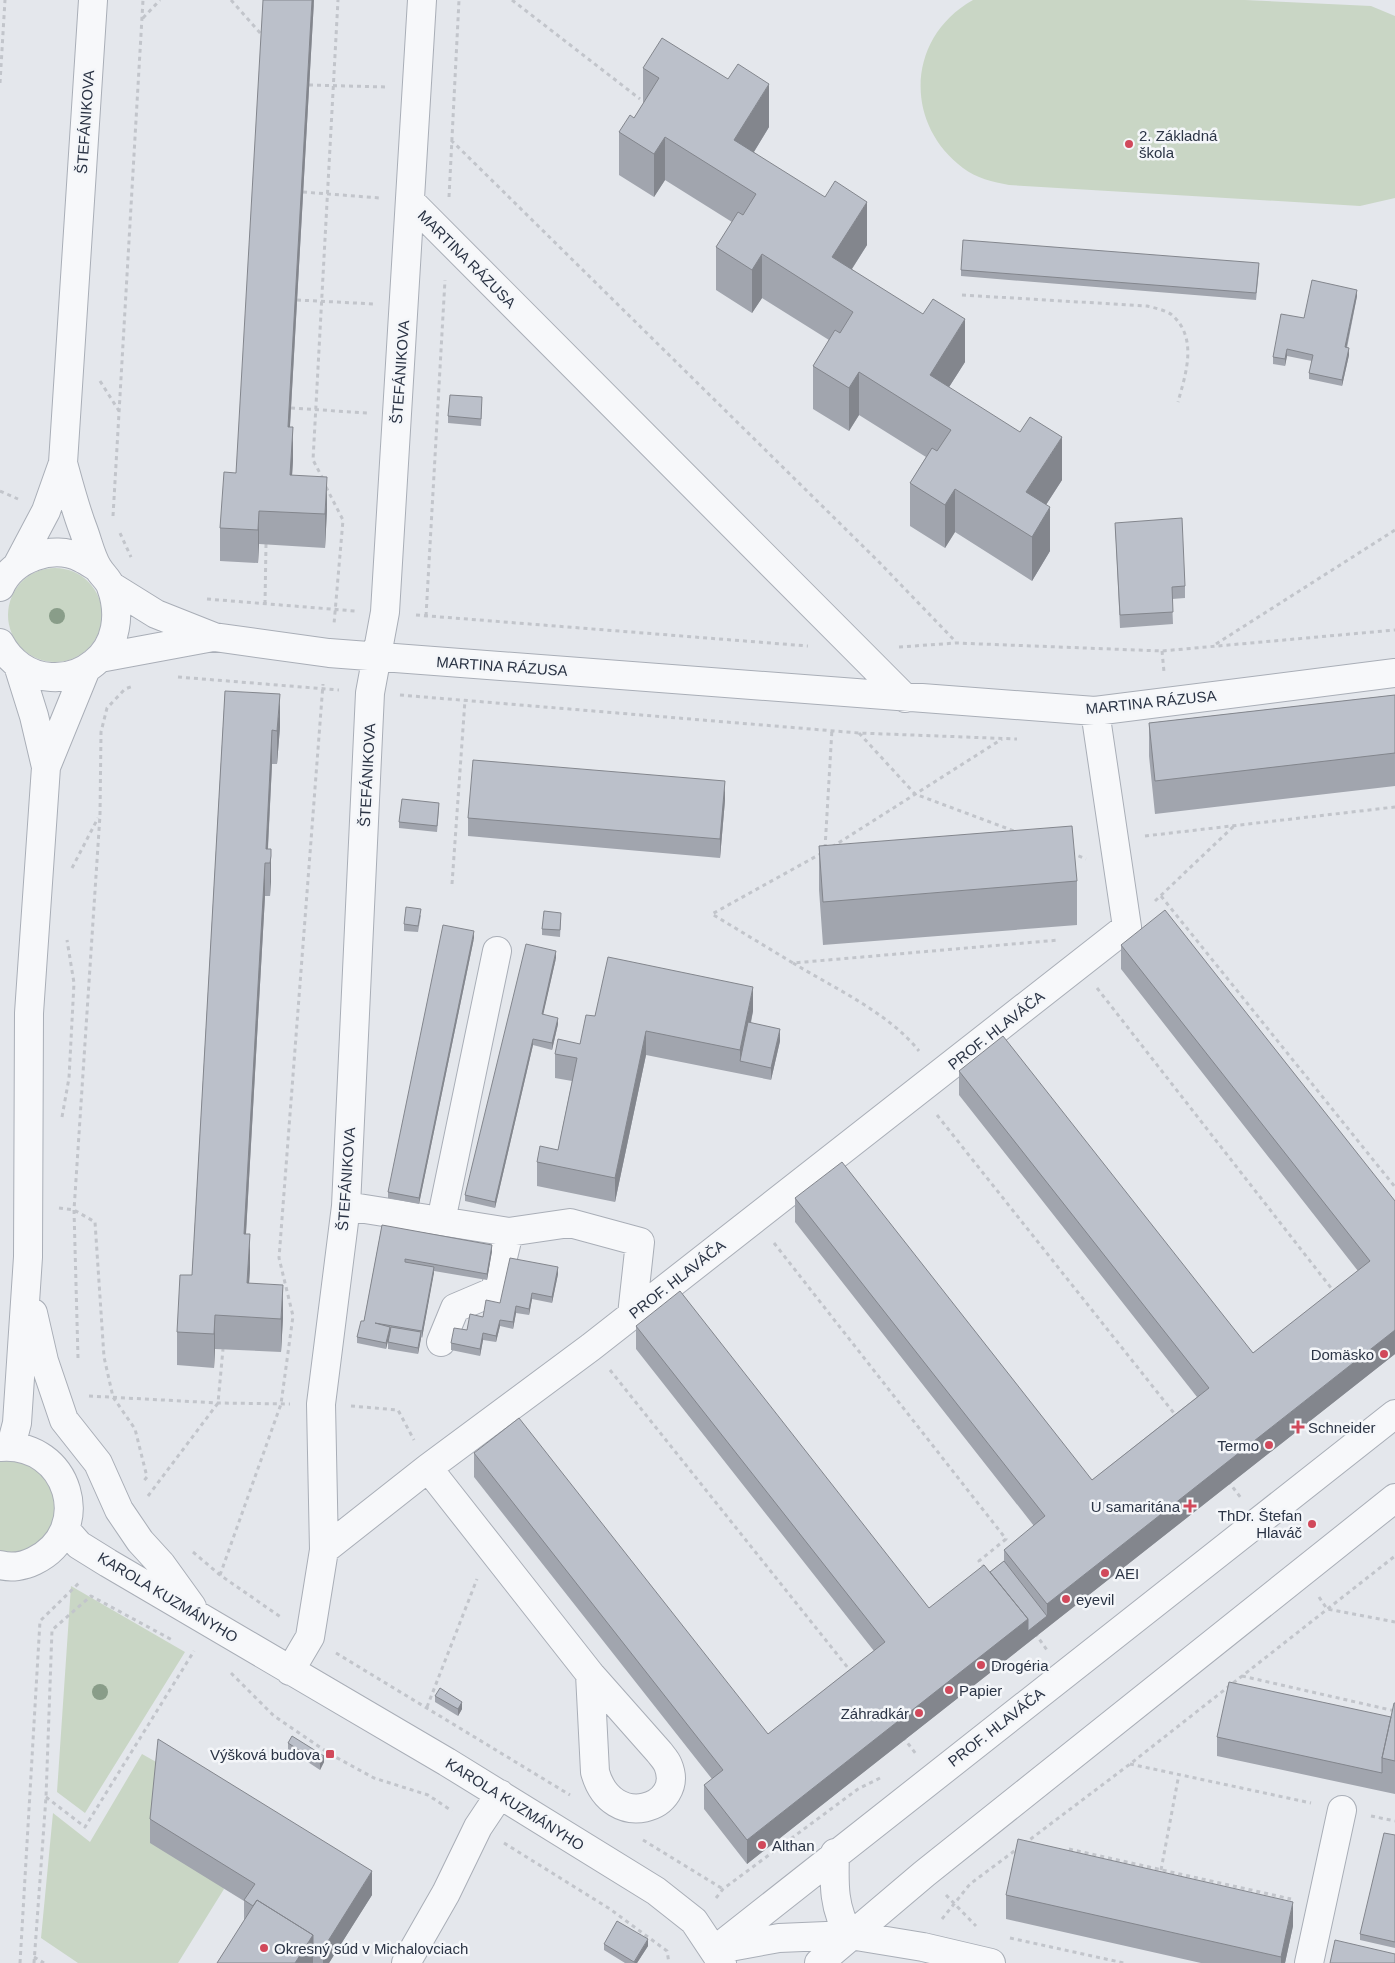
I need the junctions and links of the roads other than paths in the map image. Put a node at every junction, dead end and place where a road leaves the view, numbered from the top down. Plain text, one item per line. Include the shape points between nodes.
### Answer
1 (92, 0) edge
2 (422, 0) edge
3 (411, 201) junction
4 (63, 463) junction
5 (6, 577) edge
6 (104, 577) junction
7 (214, 637) junction
8 (6, 653) edge
9 (378, 656) junction
10 (93, 664) junction
11 (1395, 673) edge
12 (905, 698) junction
13 (1095, 711) junction
14 (46, 768) junction
15 (497, 950) dead end
16 (346, 1206) junction
17 (441, 1221) junction
18 (509, 1232) junction
19 (28, 1257) junction
20 (632, 1315) junction
21 (441, 1342) dead end
22 (1395, 1414) edge
23 (6, 1447) edge
24 (428, 1468) junction
25 (1395, 1498) edge
26 (65, 1529) junction
27 (324, 1550) junction
28 (0, 1565) edge
29 (196, 1613) junction
30 (290, 1670) junction
31 (590, 1674) dead end
32 (500, 1794) junction
33 (1342, 1810) road end
34 (835, 1853) junction
35 (850, 1935) junction
36 (719, 1956) edge
37 (406, 1963) edge
38 (819, 1963) edge
39 (991, 1963) edge
40 (1309, 1963) edge

1 - 4 street, ŠTEFÁNIKOVA
2 - 3 street, ŠTEFÁNIKOVA
3 - 9 street, ŠTEFÁNIKOVA via 385,612
3 - 12 street, MARTINA RÁZUSA
4 - 5 street, ŠTEFÁNIKOVA via 46,511
4 - 6 street via 78,516
5 - 6 street, MARTINA RÁZUSA via 37,555 59,552 80,557
6 - 7 street, MARTINA RÁZUSA via 156,614
6 - 10 street via 116,609 116,628 111,644
7 - 9 street, MARTINA RÁZUSA via 329,653
7 - 10 street
8 - 10 street via 34,674 52,677 70,676
8 - 14 street via 34,716
9 - 12 street, MARTINA RÁZUSA
9 - 16 street, ŠTEFÁNIKOVA via 370,693
10 - 14 street
11 - 13 street, MARTINA RÁZUSA
12 - 13 street, MARTINA RÁZUSA
13 - 20 street, PROF. HLAVÁČA via 1127,927
14 - 19 street via 29,1012
15 - 17 street
16 - 17 street
16 - 27 street, ŠTEFÁNIKOVA via 321,1404
17 - 18 street
18 - 20 street via 570,1223 640,1242
18 - 21 street via 495,1291 455,1308
19 - 23 street via 17,1423
19 - 29 street via 33,1311 64,1420 98,1464 119,1510
20 - 24 street, PROF. HLAVÁČA
22 - 34 street, PROF. HLAVÁČA
23 - 26 street via 30,1450 47,1459 60,1473 67,1491 69,1510
24 - 27 street, PROF. HLAVÁČA
24 - 31 street
25 - 35 street
26 - 28 street via 51,1550 41,1558 16,1566
26 - 29 street, KAROLA KUZMÁNYHO via 79,1545
27 - 30 street via 310,1637
29 - 30 street, KAROLA KUZMÁNYHO
30 - 32 street, KAROLA KUZMÁNYHO
32 - 36 street, KAROLA KUZMÁNYHO via 676,1905 694,1921
32 - 37 street via 478,1827 446,1893
33 - 40 street
34 - 35 street via 834,1891 841,1922
34 - 36 street, PROF. HLAVÁČA
35 - 36 street via 779,1938
35 - 38 street
35 - 39 street

